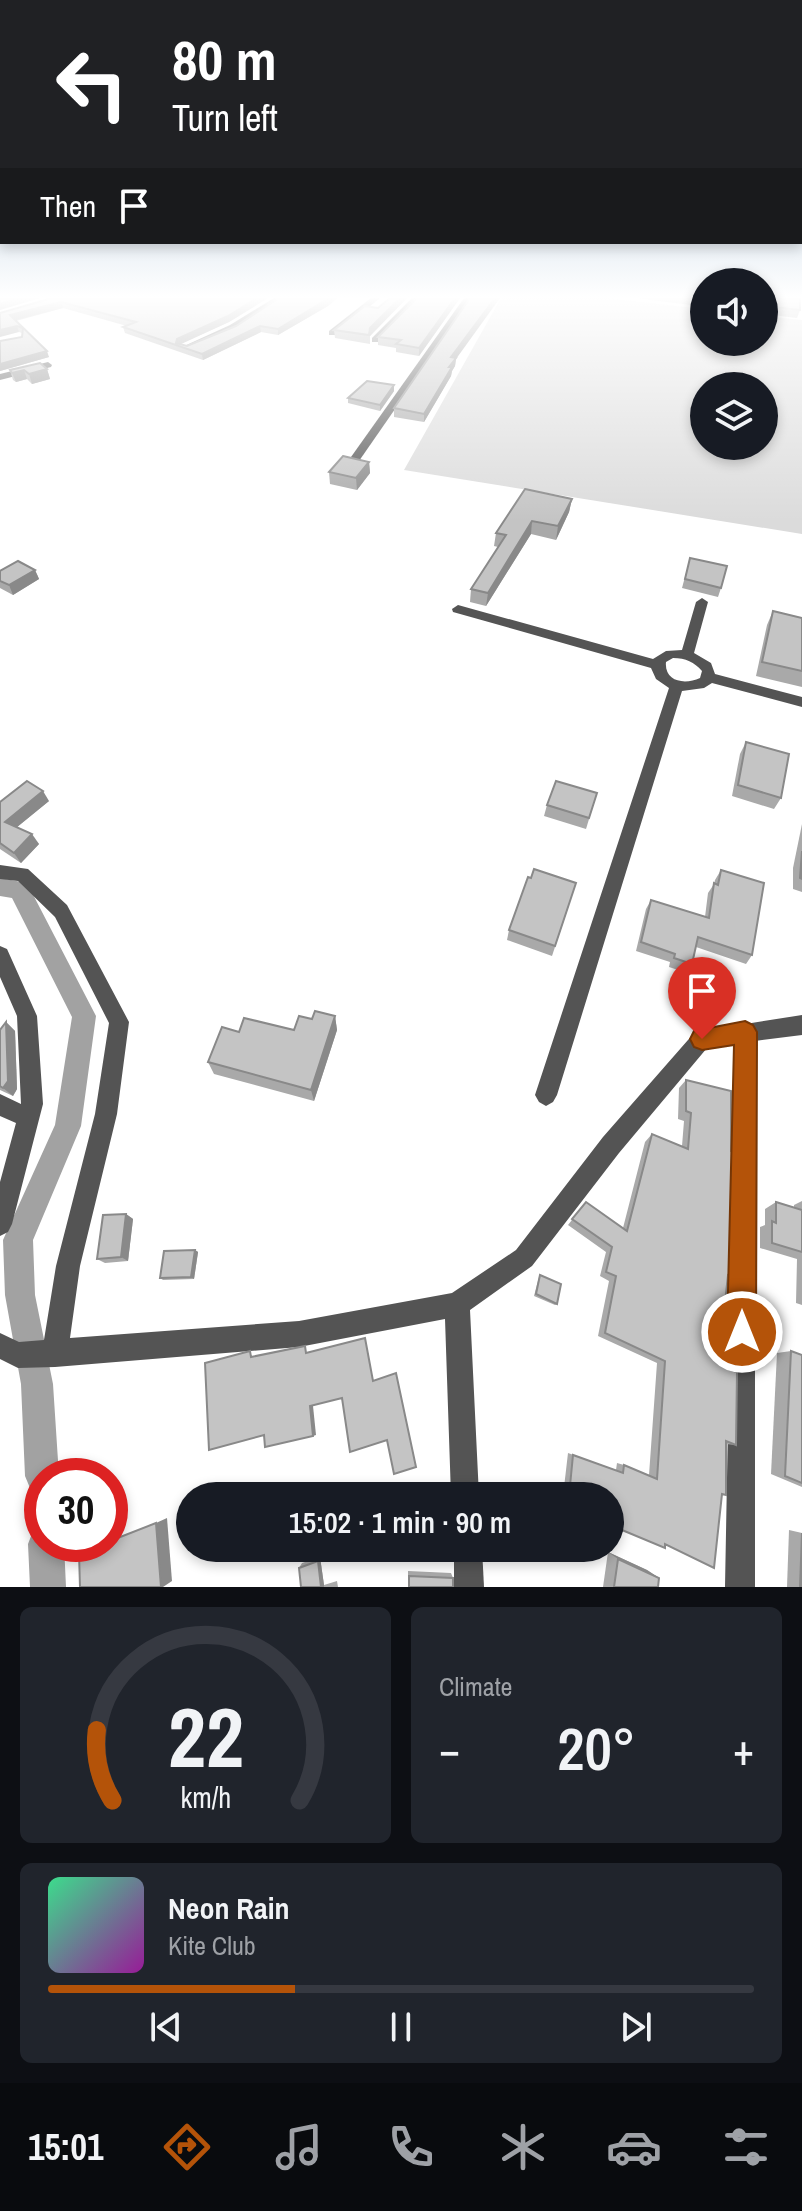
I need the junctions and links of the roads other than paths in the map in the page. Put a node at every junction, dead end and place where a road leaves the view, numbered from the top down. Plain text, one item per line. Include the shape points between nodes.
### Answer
1 (20, 372) edge
2 (416, 372) edge
3 (0, 377) edge
4 (355, 459) edge
5 (702, 602) dead end
6 (458, 609) dead end
7 (687, 655) junction
8 (657, 665) junction
9 (709, 677) junction
10 (677, 686) junction
11 (802, 702) edge
12 (0, 872) edge
13 (0, 955) edge
14 (802, 1025) edge
15 (745, 1032) junction
16 (546, 1095) dead end
17 (0, 1105) edge
18 (29, 1118) junction
19 (0, 1224) edge
20 (457, 1304) junction
21 (9, 1351) edge
22 (55, 1354) junction
23 (464, 1482) edge
24 (468, 1562) edge
25 (469, 1587) edge
26 (740, 1587) edge

1 - 3 street
2 - 4 street
5 - 7 street
6 - 8 street
7 - 8 street via 664,656
7 - 9 street via 701,661
8 - 10 street via 662,677
9 - 10 street via 694,687
9 - 11 street
10 - 16 street
12 - 22 street via 22,874 61,911 119,1022 106,1114 68,1266
13 - 18 street via 27,1016
14 - 15 street
15 - 20 street via 702,1039 524,1258
15 - 26 street
17 - 18 street
18 - 19 street
20 - 22 street via 299,1334
20 - 23 street
21 - 22 street
24 - 25 street

